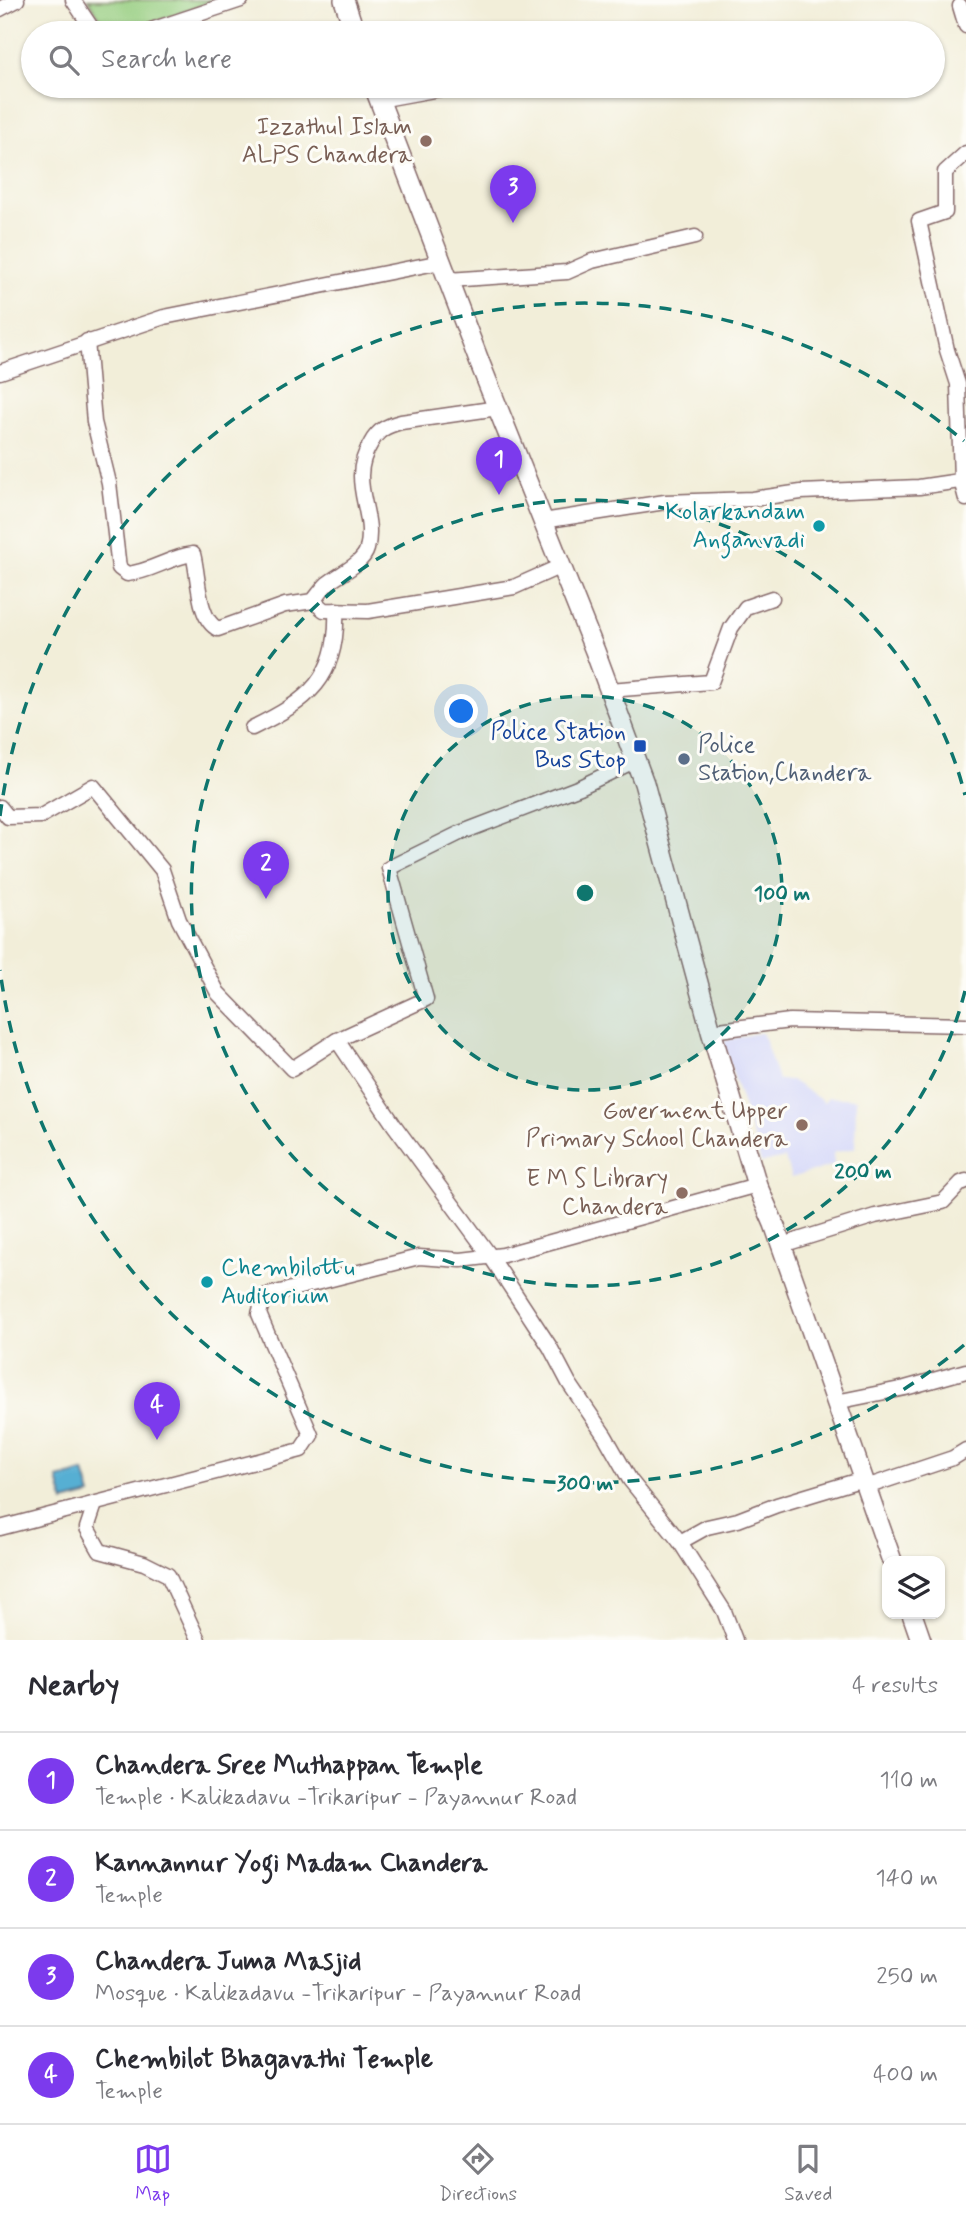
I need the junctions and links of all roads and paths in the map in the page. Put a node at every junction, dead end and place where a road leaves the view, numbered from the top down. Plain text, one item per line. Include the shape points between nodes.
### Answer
1 (17, 0) edge
2 (73, 0) edge
3 (241, 0) edge
4 (344, 0) edge
5 (960, 6) dead end
6 (0, 9) edge
7 (87, 21) edge
8 (178, 21) edge
9 (351, 21) edge
10 (966, 26) edge
11 (378, 98) edge
12 (966, 153) edge
13 (695, 237) dead end
14 (445, 271) junction
15 (87, 341) junction
16 (0, 372) edge
17 (498, 408) junction
18 (963, 480) edge
19 (966, 499) edge
20 (543, 521) junction
21 (561, 566) junction
22 (772, 598) dead end
23 (313, 601) junction
24 (335, 610) junction
25 (609, 690) junction
26 (252, 728) dead end
27 (636, 761) junction
28 (0, 807) edge
29 (966, 1025) edge
30 (711, 1031) junction
31 (337, 1040) junction
32 (966, 1181) edge
33 (757, 1185) junction
34 (782, 1245) junction
35 (491, 1257) junction
36 (966, 1371) edge
37 (836, 1402) junction
38 (966, 1450) edge
39 (864, 1483) junction
40 (95, 1504) junction
41 (0, 1528) edge
42 (680, 1542) junction
43 (890, 1556) edge
44 (914, 1619) edge
45 (198, 1640) edge
46 (735, 1640) edge
47 (921, 1640) edge

1 - 6 street
2 - 7 street
3 - 8 street
4 - 9 main road
5 - 10 street
11 - 14 main road
12 - 18 street via 945,172 945,212 919,221 958,384
13 - 14 street via 592,261 567,272
14 - 15 street via 164,317
14 - 17 main road
15 - 16 street
15 - 23 street via 94,422 109,483 119,568 127,574 140,573 193,554 204,614 218,629 285,605
17 - 20 main road
17 - 23 street via 401,422 378,431 362,457 360,478 367,550
18 - 19 street
18 - 20 street via 919,487 665,502
20 - 21 main road
21 - 24 street via 514,587 368,611
21 - 25 main road
22 - 25 street via 746,607 731,628 711,682
23 - 24 street via 324,610
24 - 26 street via 332,654 313,690
25 - 27 main road
27 - 30 main road
27 - 31 street via 460,832 389,867 426,999
28 - 31 street via 8,817 41,816 93,786 162,870 179,919 218,993 292,1069
29 - 30 street via 790,1021
30 - 33 main road
31 - 35 street
32 - 34 street via 943,1202 875,1216
33 - 34 main road
33 - 35 street
34 - 37 main road
35 - 40 street via 460,1261 419,1256 264,1296 259,1314 311,1435 301,1450
35 - 42 street via 630,1480
36 - 37 street
37 - 39 main road
38 - 39 street via 953,1458
39 - 42 street via 707,1527
39 - 43 main road
40 - 41 street
40 - 45 street via 87,1528 100,1551 144,1563 168,1576
42 - 46 street via 724,1611
44 - 47 main road

